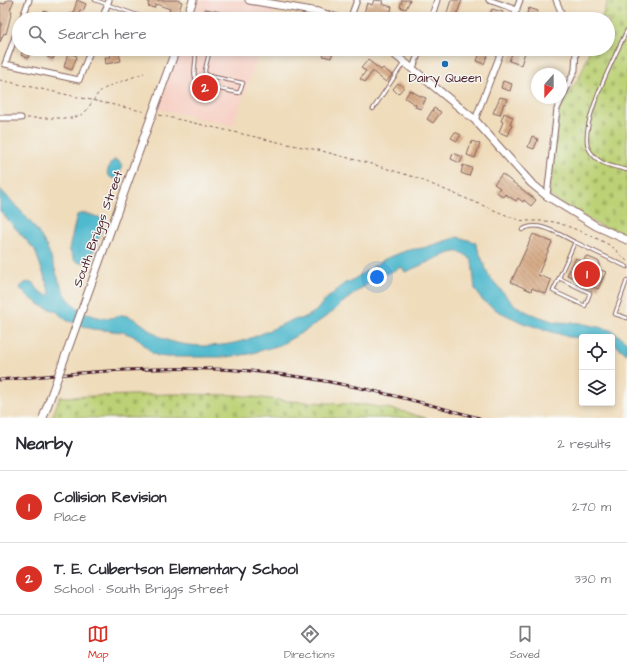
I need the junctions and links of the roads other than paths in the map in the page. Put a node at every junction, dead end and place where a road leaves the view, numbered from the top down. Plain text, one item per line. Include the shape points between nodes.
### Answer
1 (29, 0) edge
2 (96, 0) edge
3 (192, 0) edge
4 (249, 0) edge
5 (357, 0) edge
6 (437, 0) edge
7 (490, 0) edge
8 (520, 0) edge
9 (556, 0) edge
10 (108, 2) edge
11 (516, 10) joint
12 (25, 12) edge
13 (104, 12) edge
14 (132, 12) edge
15 (188, 12) edge
16 (318, 12) edge
17 (353, 12) edge
18 (433, 12) edge
19 (561, 12) edge
20 (627, 30) edge
21 (12, 45) edge
22 (88, 56) edge
23 (173, 56) edge
24 (197, 56) edge
25 (208, 56) edge
26 (397, 56) edge
27 (417, 56) edge
28 (499, 56) edge
29 (576, 56) edge
30 (405, 62) junction
31 (413, 68) junction
32 (373, 109) dead end
33 (0, 118) edge
34 (21, 118) road end
35 (476, 120) junction
36 (627, 170) edge
37 (547, 196) junction
38 (522, 230) dead end
39 (627, 240) edge
40 (575, 242) junction
41 (627, 267) edge
42 (559, 278) junction
43 (627, 280) edge
44 (627, 318) edge
45 (43, 418) edge

1 - 12 street
2 - 10 lane
3 - 15 street
4 - 16 street
5 - 17 street
6 - 18 street
7 - 11 street
8 - 11 street
9 - 19 street
10 - 13 street
10 - 14 lane
20 - 36 lane via 596,98 587,137 588,150 597,160
21 - 22 street via 5,64 79,80
23 - 45 street, South Briggs Street, bridge
24 - 25 lane via 194,74 200,85 239,93 243,83 205,73
26 - 30 street
27 - 31 street
28 - 35 street
29 - 37 street via 575,70 557,110
30 - 31 street
30 - 32 lane
31 - 35 street
33 - 34 street
35 - 37 street via 531,183
37 - 39 street via 596,226
38 - 40 lane via 527,226 536,226
40 - 41 lane
40 - 42 lane
42 - 42 lane via 590,293 585,306 553,291
43 - 44 lane via 615,314

